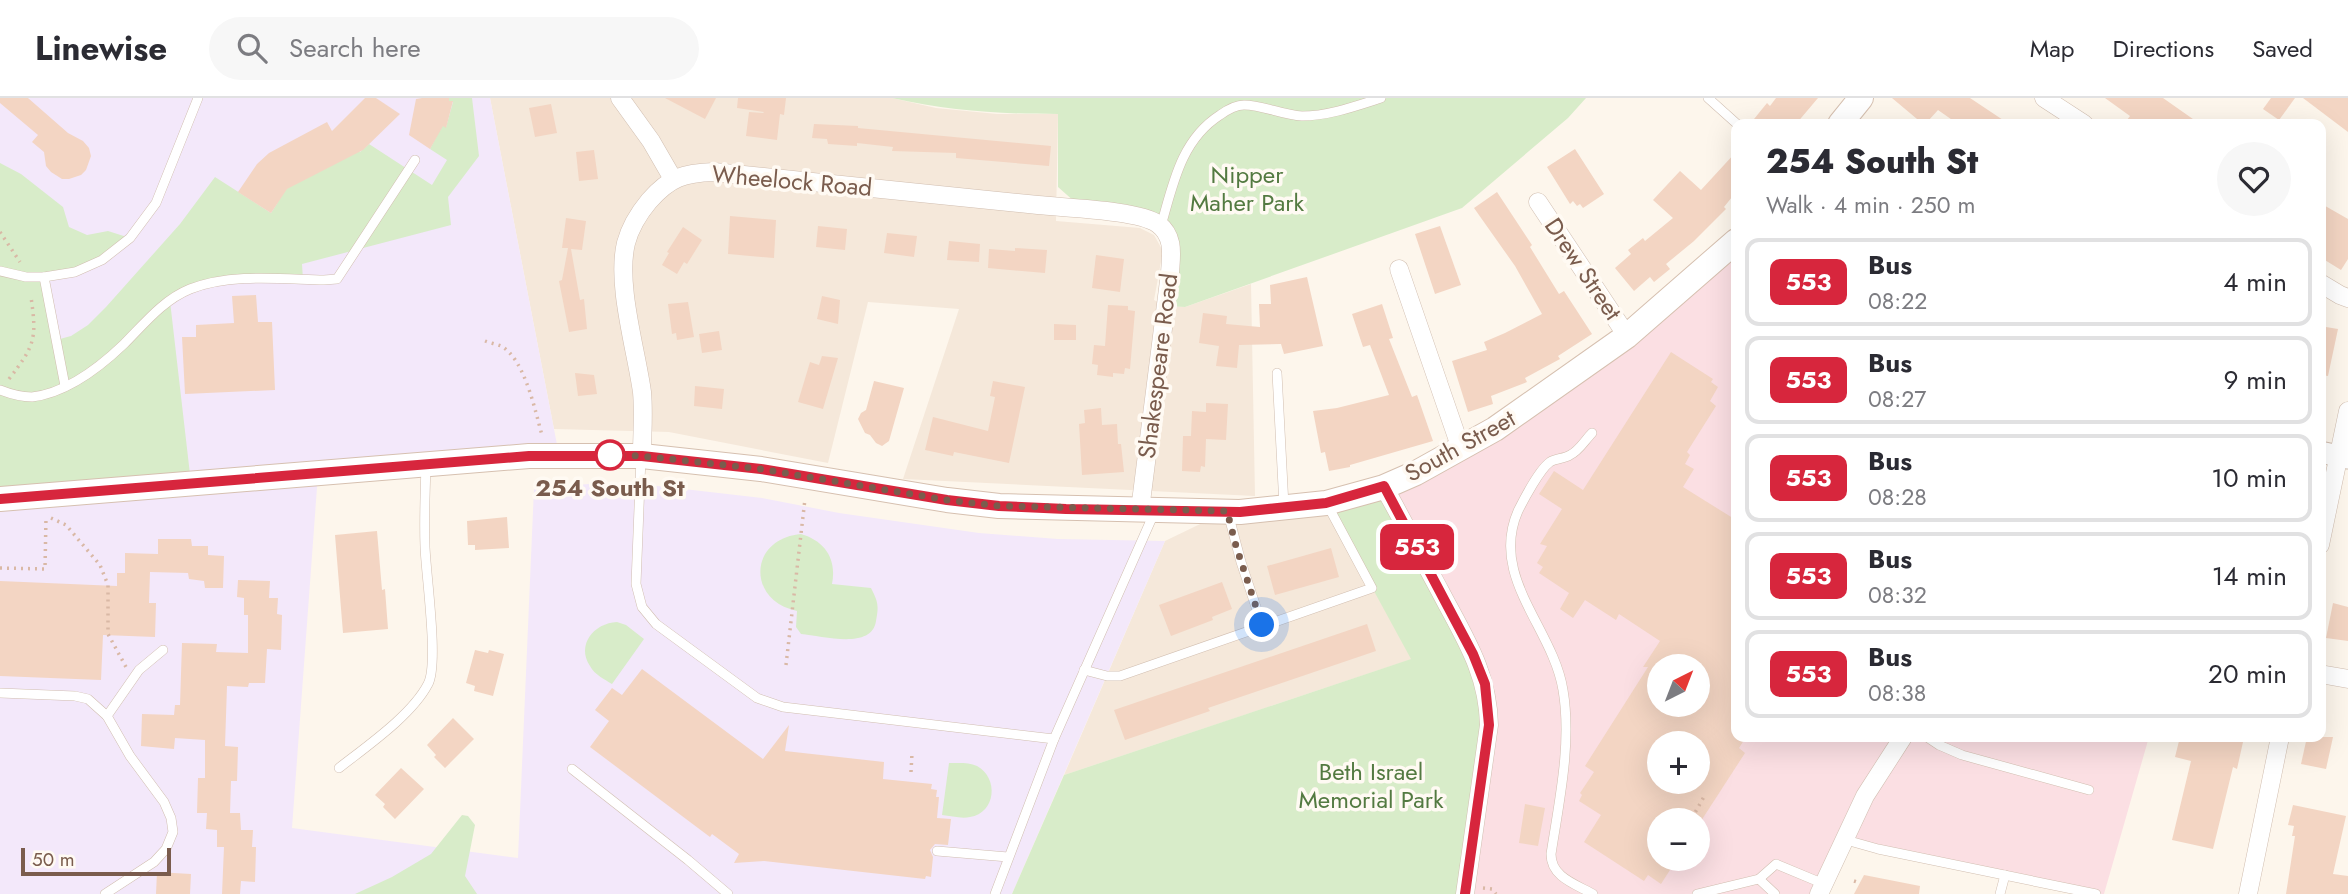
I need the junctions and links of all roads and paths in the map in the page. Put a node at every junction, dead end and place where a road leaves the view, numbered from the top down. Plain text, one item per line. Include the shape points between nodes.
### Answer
1 (198, 98) edge
2 (620, 98) edge
3 (1381, 98) edge
4 (1708, 98) edge
5 (1861, 98) edge
6 (2044, 98) edge
7 (1731, 119) edge
8 (1844, 119) edge
9 (2076, 119) edge
10 (415, 160) dead end
11 (673, 179) junction
12 (1538, 202) dead end
13 (1161, 226) junction
14 (0, 232) edge
15 (1731, 245) edge
16 (22, 264) dead end
17 (1399, 269) dead end
18 (0, 271) edge
19 (44, 277) junction
20 (2326, 287) edge
21 (31, 297) dead end
22 (2348, 298) edge
23 (1627, 336) junction
24 (485, 341) dead end
25 (1277, 373) dead end
26 (65, 386) junction
27 (0, 390) edge
28 (2348, 411) edge
29 (1592, 433) dead end
30 (1461, 449) junction
31 (2336, 455) edge
32 (548, 456) junction
33 (642, 456) junction
34 (426, 465) junction
35 (1384, 486) junction
36 (0, 499) edge
37 (805, 499) dead end
38 (1326, 503) junction
39 (1284, 508) junction
40 (1148, 510) junction
41 (1227, 511) junction
42 (2326, 512) edge
43 (0, 568) edge
44 (1262, 625) junction
45 (163, 650) dead end
46 (786, 666) dead end
47 (1084, 670) junction
48 (2326, 675) edge
49 (132, 679) junction
50 (2348, 679) edge
51 (0, 693) edge
52 (107, 716) junction
53 (1054, 739) junction
54 (1900, 742) edge
55 (1934, 742) edge
56 (2279, 742) edge
57 (912, 752) dead end
58 (339, 768) dead end
59 (572, 769) dead end
60 (911, 772) dead end
61 (2089, 790) dead end
62 (1705, 795) dead end
63 (1698, 808) edge
64 (1846, 840) junction
65 (937, 851) dead end
66 (1009, 857) junction
67 (2005, 875) junction
68 (1759, 879) junction
69 (1854, 881) dead end
70 (1860, 883) dead end
71 (1822, 889) edge
72 (105, 894) edge
73 (728, 894) edge
74 (995, 894) edge
75 (1465, 894) edge
76 (1593, 894) edge
77 (1697, 894) edge
78 (1775, 894) edge
79 (2000, 894) edge
80 (2096, 894) edge
81 (2248, 894) edge

1 - 19 lane via 156,203 130,238 102,260 75,272
2 - 11 street
3 - 13 lane via 1305,116 1243,105 1226,110 1197,134 1183,155
4 - 7 lane
5 - 8 main road
6 - 9 street
10 - 26 lane via 337,279 237,279 189,290 155,312 102,363
11 - 13 street, Wheelock Road via 715,173 1140,216
11 - 33 street via 637,218 624,255 643,404
12 - 23 street, Drew Street
13 - 40 street, Shakespeare Road via 1169,237 1171,252
14 - 16 path
15 - 23 main road, South Street
17 - 30 street
18 - 19 lane
19 - 26 lane
20 - 22 street
21 - 27 path via 33,339
23 - 30 main road, South Street
24 - 32 path via 513,356 527,384
25 - 39 lane
26 - 27 lane via 30,397
28 - 31 street
29 - 76 lane via 1572,455 1543,469 1517,513 1510,553 1520,590 1563,689 1565,733 1552,865 1560,876
30 - 35 main road, South Street
31 - 42 street
32 - 33 main road, South Street
32 - 34 main road, South Street
33 - 40 main road, South Street via 761,469 999,506
33 - 53 lane via 638,600 656,624 757,698 783,707
34 - 36 main road, South Street
34 - 58 lane via 432,675 418,699 391,726
35 - 38 main road, South Street
35 - 75 street via 1485,684 1489,725
37 - 46 path
38 - 39 main road, South Street
38 - 44 lane via 1372,588
39 - 41 main road, South Street
40 - 41 main road, South Street
40 - 47 lane
41 - 44 lane
43 - 49 path via 45,569 47,517 66,525 100,565 107,585 108,634
44 - 47 lane via 1120,676
45 - 49 lane
47 - 53 lane
48 - 50 street
49 - 52 lane
51 - 52 lane via 75,696 88,699
52 - 72 lane via 164,802 173,832 154,862
53 - 66 lane
54 - 64 street via 1865,796
55 - 61 lane via 1962,755
56 - 81 street
57 - 60 path
59 - 73 lane
62 - 63 path
64 - 67 lane
64 - 71 street
65 - 66 lane
66 - 74 lane
67 - 79 lane
67 - 80 lane
68 - 71 lane via 1776,864
68 - 77 lane
68 - 78 lane
69 - 70 path

